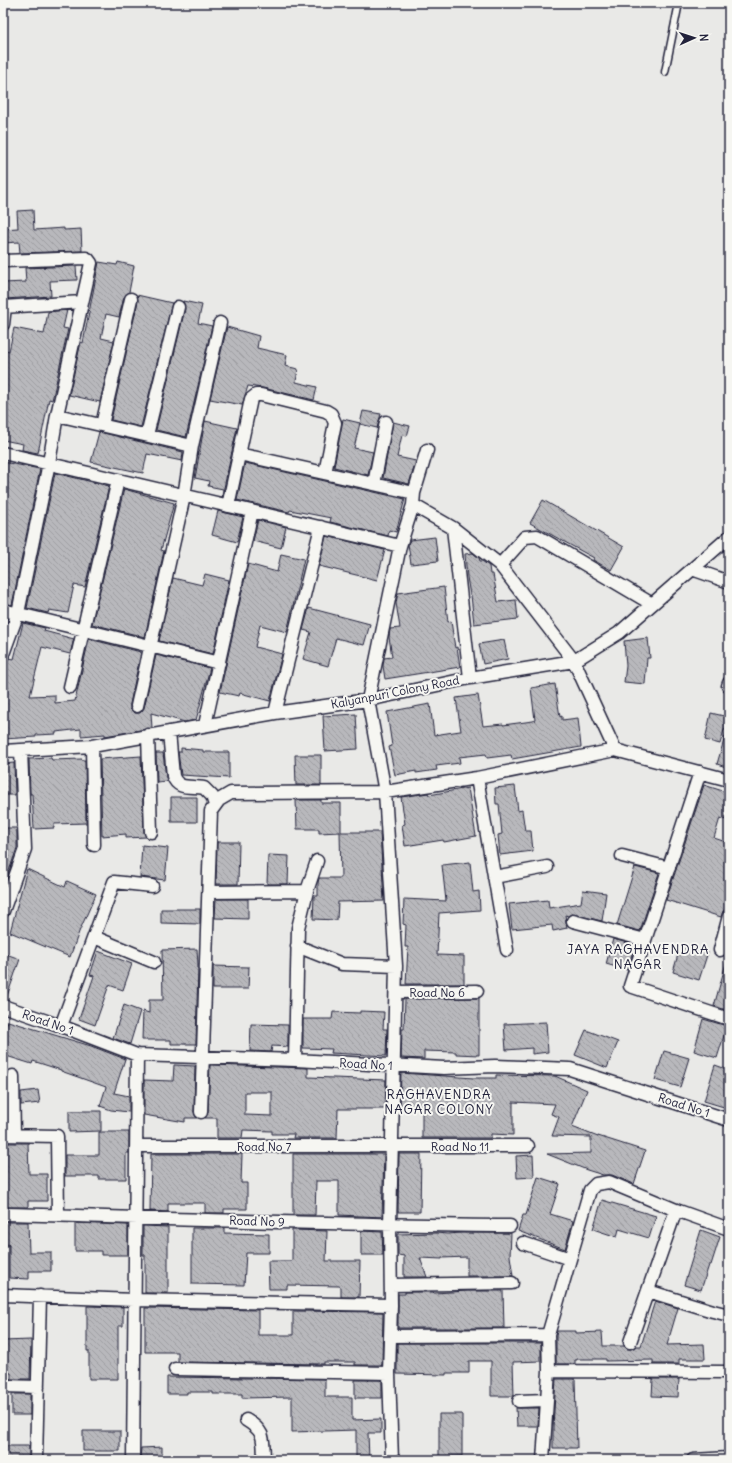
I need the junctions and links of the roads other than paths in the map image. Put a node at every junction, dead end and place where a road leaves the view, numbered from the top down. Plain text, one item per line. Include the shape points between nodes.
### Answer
1 (679, 3) edge
2 (665, 72) dead end
3 (3, 261) edge
4 (131, 299) dead end
5 (82, 302) junction
6 (4, 307) edge
7 (178, 307) dead end
8 (220, 323) dead end
9 (3, 324) edge
10 (56, 415) junction
11 (386, 422) dead end
12 (102, 425) junction
13 (147, 435) junction
14 (192, 446) junction
15 (426, 450) dead end
16 (3, 453) edge
17 (239, 454) junction
18 (48, 463) junction
19 (324, 473) junction
20 (118, 480) junction
21 (374, 484) junction
22 (414, 493) junction
23 (184, 496) junction
24 (413, 505) junction
25 (228, 506) junction
26 (252, 512) junction
27 (321, 527) junction
28 (453, 528) junction
29 (729, 537) edge
30 (400, 546) junction
31 (500, 565) junction
32 (692, 569) junction
33 (729, 582) edge
34 (652, 604) junction
35 (3, 610) edge
36 (18, 613) junction
37 (84, 630) junction
38 (150, 646) junction
39 (3, 654) edge
40 (574, 661) junction
41 (219, 663) junction
42 (470, 678) junction
43 (70, 687) dead end
44 (368, 700) junction
45 (137, 706) dead end
46 (275, 713) junction
47 (205, 725) junction
48 (169, 732) junction
49 (148, 736) junction
50 (92, 746) junction
51 (21, 750) junction
52 (615, 750) junction
53 (3, 751) edge
54 (700, 772) junction
55 (477, 778) junction
56 (729, 780) edge
57 (384, 792) junction
58 (216, 805) junction
59 (151, 832) dead end
60 (94, 845) dead end
61 (622, 856) dead end
62 (317, 860) dead end
63 (547, 867) dead end
64 (668, 868) junction
65 (494, 877) junction
66 (152, 886) dead end
67 (307, 891) junction
68 (209, 892) junction
69 (3, 911) edge
70 (729, 916) edge
71 (573, 921) dead end
72 (94, 937) junction
73 (645, 940) junction
74 (297, 946) junction
75 (506, 950) dead end
76 (720, 950) dead end
77 (154, 962) dead end
78 (396, 966) junction
79 (397, 992) junction
80 (477, 992) dead end
81 (3, 1006) edge
82 (729, 1019) edge
83 (61, 1026) junction
84 (136, 1055) junction
85 (204, 1057) junction
86 (295, 1060) junction
87 (393, 1065) junction
88 (13, 1076) dead end
89 (202, 1112) dead end
90 (729, 1120) edge
91 (8, 1135) edge
92 (136, 1146) junction
93 (392, 1146) junction
94 (528, 1146) dead end
95 (676, 1210) junction
96 (3, 1214) edge
97 (58, 1215) junction
98 (135, 1218) junction
99 (390, 1225) junction
100 (510, 1226) dead end
101 (729, 1229) edge
102 (523, 1243) dead end
103 (570, 1259) junction
104 (512, 1283) dead end
105 (391, 1285) junction
106 (648, 1291) junction
107 (3, 1295) edge
108 (40, 1296) junction
109 (134, 1300) junction
110 (391, 1305) junction
111 (729, 1315) edge
112 (548, 1335) junction
113 (390, 1336) junction
114 (630, 1342) dead end
115 (175, 1369) dead end
116 (549, 1370) junction
117 (729, 1372) edge
118 (389, 1373) junction
119 (3, 1386) edge
120 (38, 1387) junction
121 (547, 1400) junction
122 (519, 1401) dead end
123 (246, 1420) dead end
124 (729, 1458) edge
125 (36, 1460) edge
126 (133, 1460) edge
127 (264, 1460) edge
128 (392, 1460) edge
129 (543, 1460) edge
130 (693, 1460) edge

1 - 2 lane
3 - 5 street via 88,259 91,263
4 - 12 street
5 - 6 street
5 - 10 street
6 - 9 street
7 - 13 street
8 - 14 street
10 - 12 street
10 - 18 street
11 - 21 street
12 - 13 street
13 - 14 street
14 - 23 street
15 - 22 street
16 - 18 street
17 - 19 street
17 - 19 street via 251,399 261,395 331,414 335,423
17 - 25 street
18 - 20 street
18 - 36 street
19 - 21 street
20 - 23 street
20 - 37 street
21 - 22 street
22 - 24 street
23 - 25 street
23 - 38 street
24 - 28 street
24 - 30 street
25 - 26 street
26 - 27 street
26 - 41 street
27 - 30 street
27 - 46 street
28 - 31 street
28 - 42 street
29 - 32 street
30 - 44 street
31 - 34 street via 524,537 537,536
31 - 40 street
32 - 33 street
32 - 34 street
34 - 40 street via 619,633
35 - 36 street
36 - 37 street
36 - 39 street
37 - 38 street
37 - 43 street
38 - 41 street
38 - 45 street
40 - 42 street, Kalyanpuri Colony Road
40 - 52 street
41 - 47 street
42 - 44 street, Kalyanpuri Colony Road
44 - 46 street, Kalyanpuri Colony Road
44 - 57 street
46 - 47 street, Kalyanpuri Colony Road
47 - 48 street, Kalyanpuri Colony Road
48 - 49 street, Kalyanpuri Colony Road
48 - 58 street via 175,782 179,785 204,788
49 - 50 street, Kalyanpuri Colony Road
49 - 59 street
50 - 51 street, Kalyanpuri Colony Road
50 - 60 street
51 - 53 street, Kalyanpuri Colony Road
51 - 69 street via 25,849
52 - 54 street
52 - 55 street
54 - 56 street
54 - 64 street
55 - 57 street
55 - 65 street
57 - 58 street via 231,794 219,800
57 - 78 street
58 - 68 street via 211,811
61 - 64 street
62 - 67 street
63 - 65 street
64 - 73 street
65 - 75 street
66 - 72 street via 114,882
67 - 68 street
67 - 74 street via 298,928
68 - 85 street
70 - 76 street
71 - 73 street
72 - 77 street
72 - 83 street
73 - 82 street via 630,986
74 - 78 street via 342,964
74 - 86 street
78 - 79 street
79 - 80 street, Road No 6
79 - 87 street
81 - 83 street, Road No 1
83 - 84 street, Road No 1
84 - 85 street, Road No 1
84 - 92 street
85 - 86 street, Road No 1
85 - 89 street
86 - 87 street, Road No 1
87 - 90 street, Road No 1 via 570,1069
87 - 93 street
88 - 91 street
91 - 97 street via 57,1136
92 - 93 street, Road No 7
92 - 98 street
93 - 94 street, Road No 11
93 - 99 street
95 - 101 street
95 - 103 street via 609,1182 596,1184 590,1190
95 - 106 street
96 - 97 street, Road No 9
97 - 98 street, Road No 9
98 - 99 street, Road No 9
98 - 109 street
99 - 100 street, Road No 9
99 - 105 street
102 - 103 street
103 - 112 street
104 - 105 street
105 - 110 street
106 - 111 street
106 - 114 street
107 - 108 street
108 - 109 street
108 - 120 street
109 - 110 street
109 - 126 street
110 - 113 street
112 - 113 street
112 - 116 street
113 - 118 street
115 - 118 street
116 - 117 street
116 - 121 street
118 - 128 street
119 - 120 street
120 - 125 street
121 - 122 street
121 - 129 street
123 - 127 street via 263,1435
124 - 130 street

